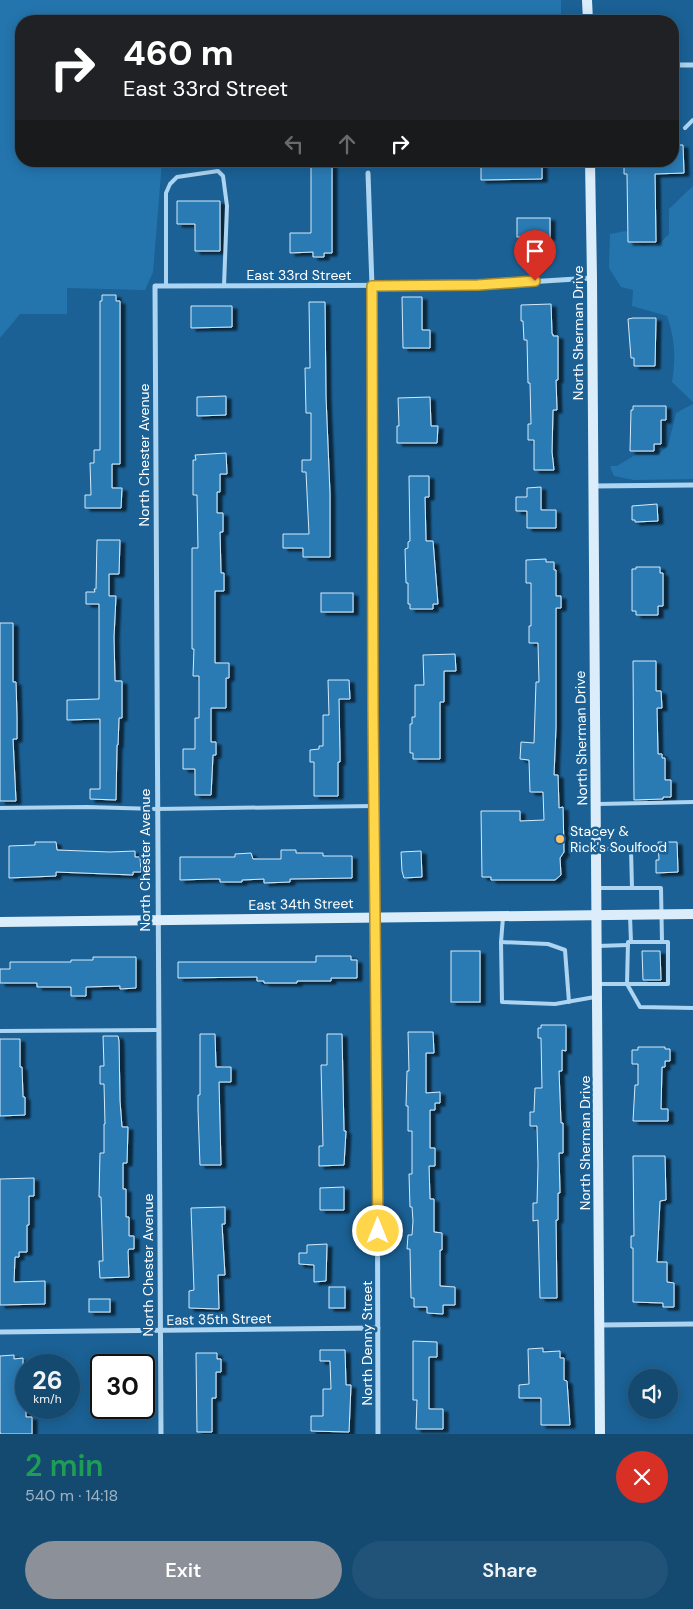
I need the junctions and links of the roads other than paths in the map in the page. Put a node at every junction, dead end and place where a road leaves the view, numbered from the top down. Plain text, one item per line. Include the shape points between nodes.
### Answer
1 (588, 0) edge
2 (588, 15) edge
3 (679, 65) edge
4 (693, 65) edge
5 (693, 120) edge
6 (685, 128) dead end
7 (590, 167) edge
8 (368, 173) dead end
9 (592, 278) junction
10 (155, 286) joint
11 (166, 286) junction
12 (224, 286) junction
13 (372, 286) junction
14 (592, 486) junction
15 (693, 486) edge
16 (693, 802) edge
17 (596, 804) junction
18 (373, 806) junction
19 (0, 808) edge
20 (156, 809) junction
21 (596, 850) junction
22 (596, 888) junction
23 (632, 888) junction
24 (597, 914) junction
25 (630, 914) junction
26 (661, 914) junction
27 (693, 914) edge
28 (503, 915) junction
29 (375, 917) junction
30 (157, 920) junction
31 (0, 922) edge
32 (501, 942) junction
33 (662, 942) junction
34 (629, 943) junction
35 (597, 946) junction
36 (597, 984) junction
37 (626, 984) junction
38 (597, 996) junction
39 (570, 1002) junction
40 (693, 1008) edge
41 (158, 1030) junction
42 (0, 1031) edge
43 (693, 1324) edge
44 (600, 1325) junction
45 (378, 1328) junction
46 (160, 1331) junction
47 (0, 1332) edge
48 (160, 1434) edge
49 (378, 1434) edge
50 (600, 1434) edge

1 - 2 main road
3 - 4 street
5 - 6 lane
7 - 9 main road, North Sherman Drive
8 - 13 street, North Denny Street
9 - 13 street, East 33rd Street via 478,285
9 - 14 main road, North Sherman Drive
10 - 11 street, East 33rd Street
10 - 20 street, North Chester Avenue
11 - 12 street, East 33rd Street
11 - 12 lane via 166,193 170,184 177,177 218,171 224,176 227,206
12 - 13 street, East 33rd Street
13 - 18 street, North Denny Street
14 - 15 street
14 - 17 main road, North Sherman Drive
16 - 17 lane
17 - 21 main road, North Sherman Drive
18 - 20 lane
18 - 29 street, North Denny Street
19 - 20 lane
20 - 30 street, North Chester Avenue
21 - 22 main road, North Sherman Drive
21 - 23 lane via 631,849
22 - 23 lane
22 - 24 main road, North Sherman Drive
23 - 26 lane via 661,888
24 - 25 main road, East 34th Street
24 - 28 main road, East 34th Street
24 - 35 main road, North Sherman Drive
25 - 26 main road, East 34th Street
25 - 34 lane
26 - 27 main road, East 34th Street
26 - 33 lane
28 - 29 main road, East 34th Street
28 - 32 lane
29 - 30 main road, East 34th Street
29 - 45 street, North Denny Street
30 - 31 main road, East 34th Street
30 - 41 street, North Chester Avenue
32 - 39 lane via 548,944 565,950
32 - 39 lane via 502,1002
33 - 34 lane
33 - 37 lane via 668,942 668,984
34 - 35 lane
34 - 37 lane
35 - 36 main road, North Sherman Drive
36 - 37 lane
36 - 38 main road, North Sherman Drive
37 - 40 lane via 640,1007
38 - 39 lane
38 - 44 main road, North Sherman Drive
41 - 42 lane
41 - 46 street, North Chester Avenue
43 - 44 street
44 - 50 main road, North Sherman Drive
45 - 46 street, East 35th Street
45 - 49 street, North Denny Street
46 - 47 street, East 35th Street
46 - 48 street, North Chester Avenue

